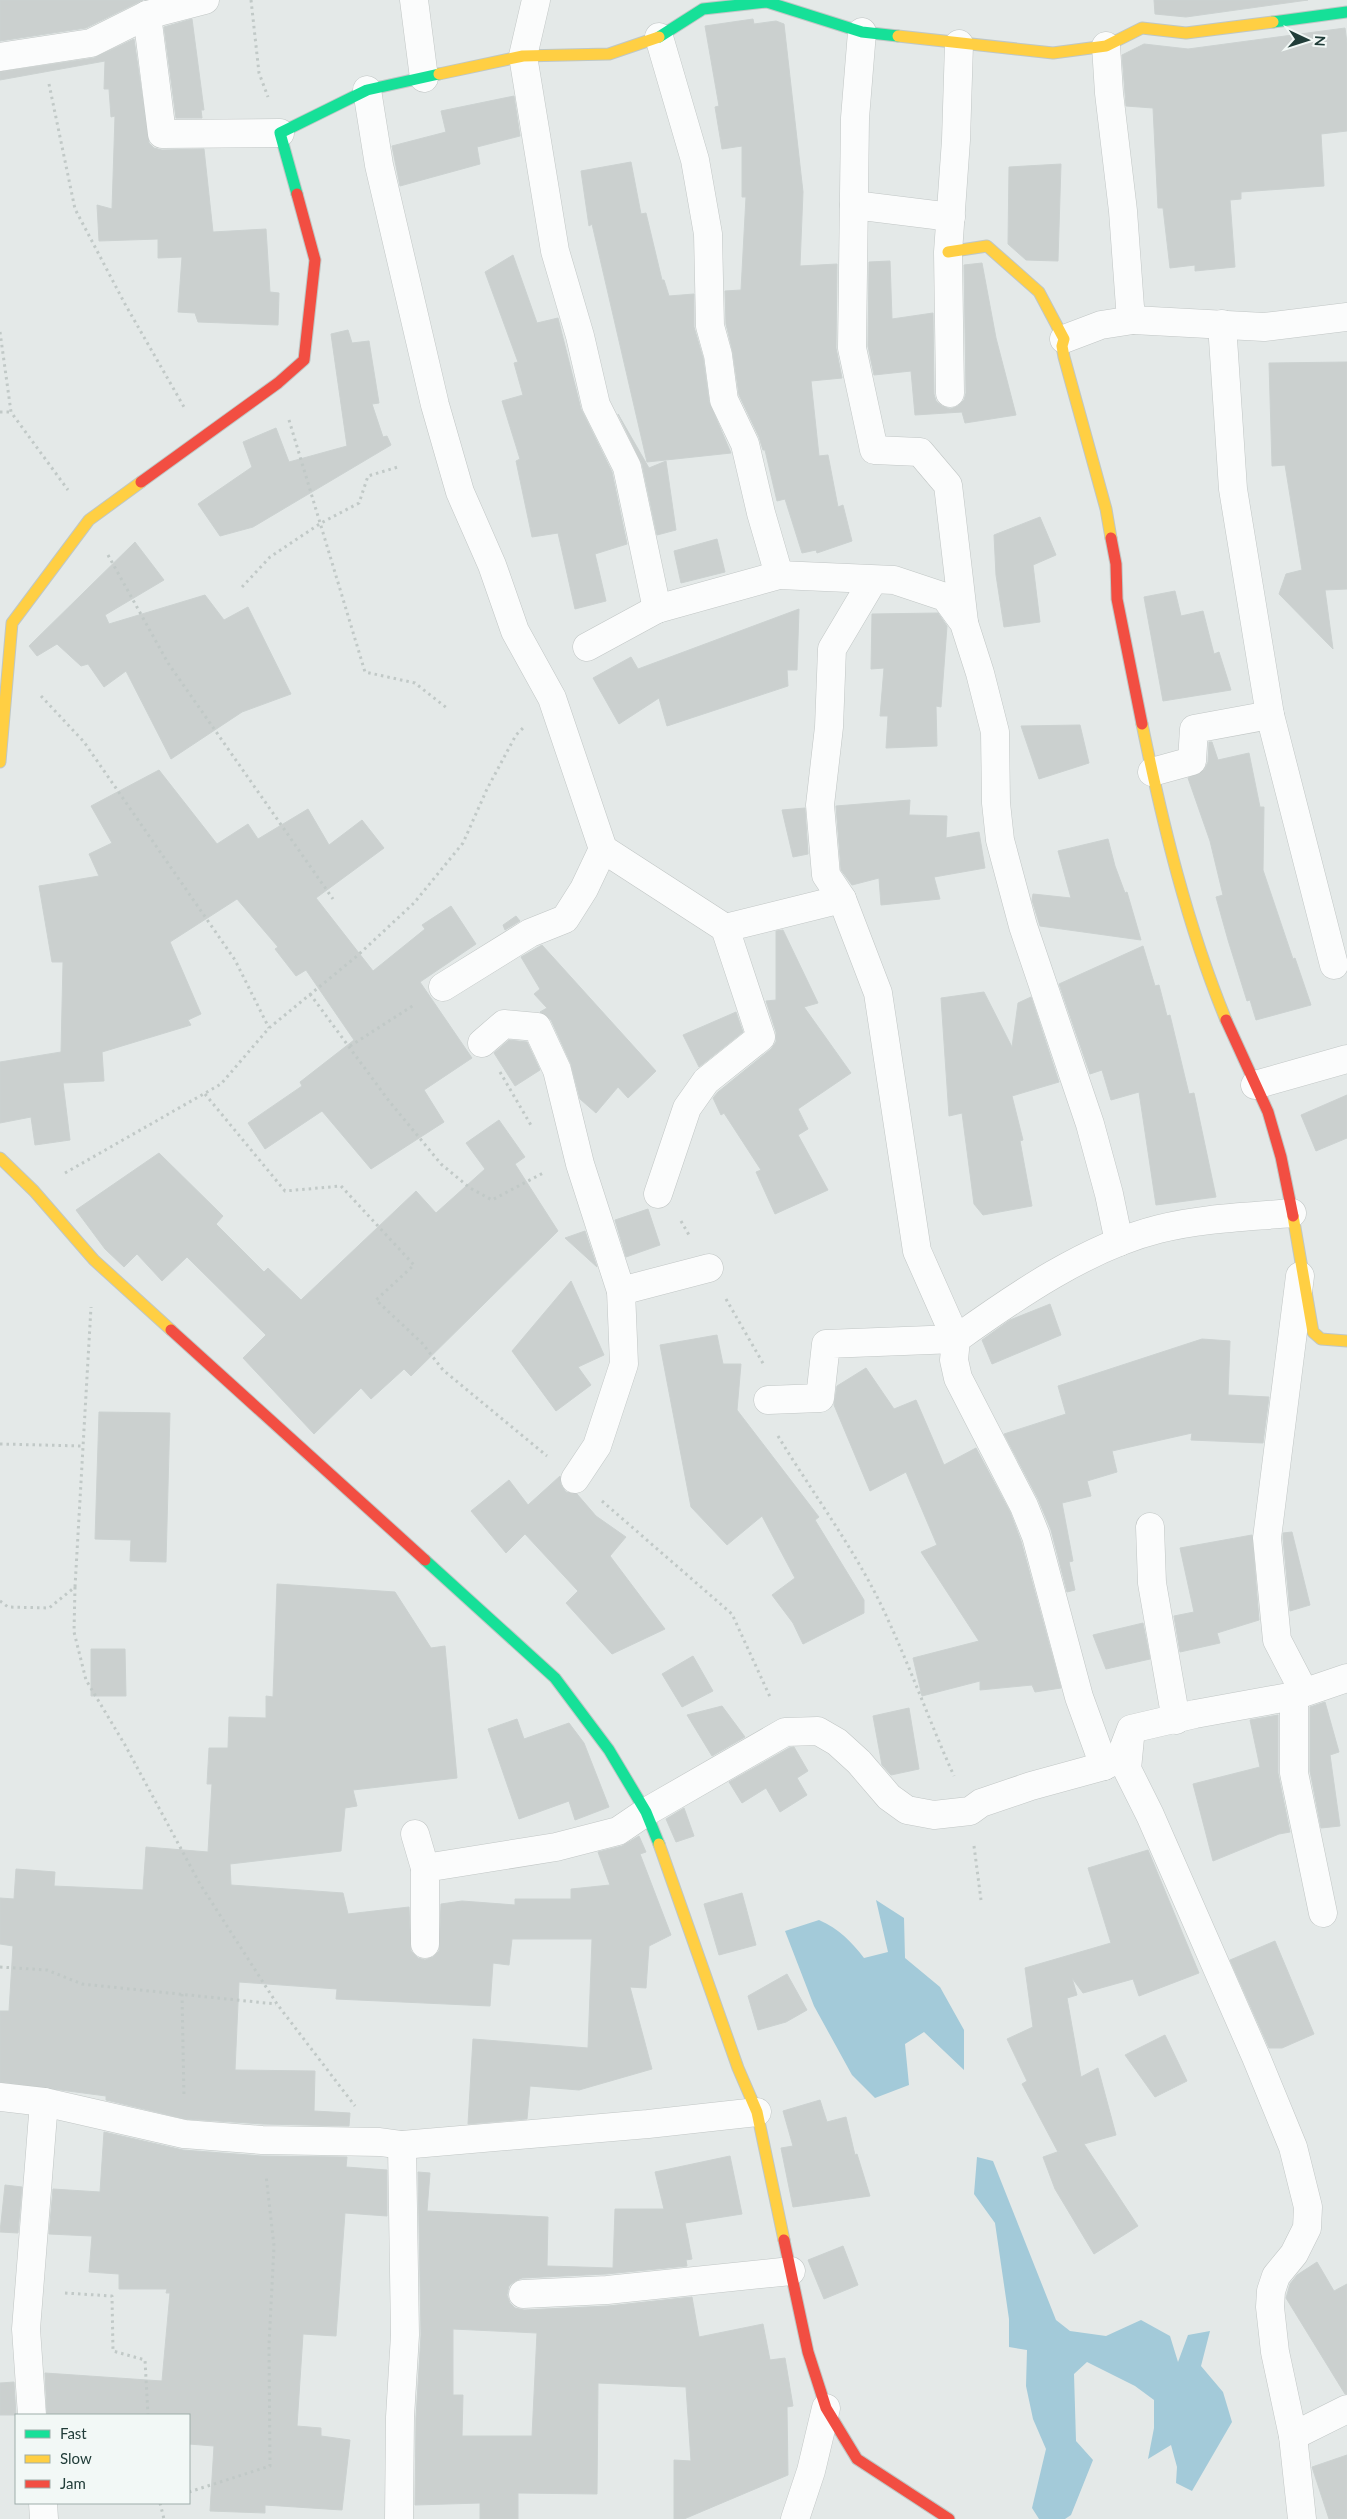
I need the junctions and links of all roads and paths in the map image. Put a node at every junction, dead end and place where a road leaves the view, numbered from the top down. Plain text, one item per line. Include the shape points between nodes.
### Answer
1 (205, 0) edge
2 (251, 0) edge
3 (414, 0) edge
4 (536, 0) edge
5 (702, 5) edge
6 (1347, 12) edge
7 (147, 14) junction
8 (862, 32) junction
9 (658, 37) junction
10 (959, 44) junction
11 (1106, 46) junction
12 (42, 50) junction
13 (523, 56) junction
14 (0, 57) edge
15 (424, 78) junction
16 (367, 90) junction
17 (280, 132) junction
18 (854, 205) junction
19 (951, 217) junction
20 (948, 252) junction
21 (1347, 317) edge
22 (1133, 320) junction
23 (1222, 324) junction
24 (0, 332) edge
25 (1064, 339) junction
26 (278, 383) junction
27 (950, 393) dead end
28 (0, 412) edge
29 (11, 412) junction
30 (202, 438) junction
31 (398, 467) dead end
32 (89, 520) junction
33 (320, 523) junction
34 (779, 575) junction
35 (873, 580) junction
36 (242, 587) dead end
37 (656, 609) junction
38 (964, 623) junction
39 (587, 646) dead end
40 (7, 686) junction
41 (552, 698) junction
42 (448, 709) dead end
43 (1270, 715) junction
44 (0, 762) edge
45 (1152, 772) junction
46 (603, 849) junction
47 (333, 899) dead end
48 (842, 899) junction
49 (725, 928) junction
50 (1334, 965) dead end
51 (443, 987) dead end
52 (310, 994) junction
53 (269, 1028) junction
54 (482, 1043) dead end
55 (1347, 1059) edge
56 (1255, 1085) junction
57 (205, 1094) junction
58 (0, 1158) edge
59 (580, 1164) junction
60 (34, 1191) junction
61 (658, 1194) joint
62 (1292, 1213) junction
63 (1119, 1242) junction
64 (94, 1260) junction
65 (1301, 1267) junction
66 (709, 1268) junction
67 (621, 1291) junction
68 (956, 1340) junction
69 (1347, 1341) edge
70 (768, 1400) junction
71 (0, 1444) edge
72 (83, 1446) junction
73 (575, 1479) junction
74 (1150, 1527) dead end
75 (75, 1587) junction
76 (0, 1601) edge
77 (1347, 1678) edge
78 (1299, 1694) junction
79 (1176, 1720) junction
80 (1131, 1730) junction
81 (785, 1732) junction
82 (1104, 1766) junction
83 (970, 1811) junction
84 (646, 1812) junction
85 (415, 1834) dead end
86 (425, 1868) junction
87 (981, 1900) dead end
88 (1322, 1913) dead end
89 (425, 1944) dead end
90 (0, 1968) edge
91 (182, 1994) junction
92 (277, 2004) junction
93 (0, 2097) edge
94 (44, 2102) junction
95 (757, 2112) junction
96 (184, 2134) junction
97 (262, 2140) junction
98 (391, 2143) junction
99 (791, 2271) junction
100 (28, 2290) junction
101 (524, 2294) dead end
102 (826, 2408) junction
103 (1347, 2409) edge
104 (32, 2414) edge
105 (148, 2414) edge
106 (1293, 2436) junction
107 (190, 2492) edge
108 (43, 2504) edge
109 (160, 2504) edge
110 (44, 2519) edge
111 (164, 2519) edge
112 (399, 2519) edge
113 (795, 2519) edge
114 (949, 2519) edge
115 (1302, 2519) edge

1 - 7 street
2 - 17 path via 260,73
3 - 15 street
4 - 13 street
5 - 8 street via 767,2
5 - 9 street
6 - 11 street via 1186,33 1142,28
7 - 12 street via 91,42
7 - 17 street via 162,134
8 - 10 street
8 - 18 street via 855,118
9 - 13 street via 609,54
9 - 34 street via 695,160 708,234 710,326 724,400 746,444
10 - 11 street via 1053,53
10 - 19 street
11 - 22 street via 1108,93
12 - 14 street
12 - 30 path via 75,209
13 - 15 street
13 - 37 street via 555,251 596,405 627,467
15 - 16 street
16 - 17 street
16 - 41 street via 379,165 434,405 458,483 515,631
17 - 26 street via 315,260 304,360
18 - 19 street
18 - 38 street via 852,348 874,450 920,452 948,485
19 - 20 street
20 - 25 street via 987,246 1039,292
20 - 27 street
21 - 23 street via 1264,327
22 - 23 street
22 - 25 street via 1101,325
23 - 43 street via 1233,489
24 - 29 path
25 - 45 street via 1064,357 1106,509 1116,564 1117,599
26 - 30 street
26 - 33 path
28 - 29 path
29 - 32 path
30 - 32 street
31 - 33 path via 368,476 359,503
32 - 40 street via 12,623
32 - 47 path via 168,664
33 - 36 path via 270,557
33 - 42 path via 365,672 415,683
34 - 35 street
34 - 37 street
35 - 38 street via 894,580 945,597
35 - 48 street via 832,649 829,727 820,806 826,875
37 - 39 street
38 - 63 street via 996,732 996,803 1000,840 1023,926 1090,1124
40 - 44 street
40 - 53 path via 38,692 84,742 235,960
41 - 46 street
41 - 52 path via 516,735 463,843 414,903
43 - 45 street via 1194,729 1192,761
43 - 50 street
45 - 56 street via 1192,929 1211,983
46 - 49 street
46 - 51 street via 565,920 530,933
48 - 49 street
48 - 68 street via 878,993 917,1251
49 - 61 street via 761,1037 706,1081 687,1108
52 - 53 path
52 - 59 path via 389,1101 441,1164 470,1188 492,1200 567,1161
53 - 57 path via 221,1084
54 - 59 street via 504,1024 537,1027 557,1070
55 - 56 street
56 - 62 street via 1268,1112 1282,1157
57 - 60 path
57 - 73 path via 285,1191 341,1186 414,1265 376,1300 422,1343 443,1370
58 - 60 street
59 - 67 street
60 - 64 street
61 - 66 path via 668,1199
62 - 63 street via 1207,1220 1160,1229
62 - 65 street
63 - 68 street via 1020,1293
64 - 72 path
64 - 84 street via 555,1678 609,1750
65 - 69 street via 1314,1332 1331,1341
65 - 78 street via 1267,1538 1277,1640
66 - 67 street
66 - 70 path via 765,1368
67 - 73 street via 624,1364 597,1446
68 - 70 street via 826,1344 820,1398
68 - 82 street via 954,1360 958,1378 1016,1488 1036,1536 1079,1697
70 - 83 path via 769,1422 847,1542 889,1621 928,1719
71 - 72 path
72 - 75 path
73 - 81 path via 732,1614
74 - 79 street via 1152,1583
75 - 76 path via 49,1608 8,1607
75 - 92 path via 74,1632 86,1680 200,1884
77 - 78 street
78 - 79 street
78 - 88 street via 1294,1773
79 - 80 street
80 - 82 street via 1120,1758
80 - 106 street via 1127,1769 1260,2066 1293,2147 1308,2207 1308,2228 1294,2254 1276,2276 1271,2291 1275,2352
81 - 83 street via 818,1731 837,1742 859,1762 888,1797 907,1810 934,1815
81 - 84 street
82 - 83 street via 1031,1786 981,1803
83 - 87 path
84 - 86 street via 618,1831 556,1847
84 - 95 street via 665,1857 738,2068
85 - 86 street
86 - 89 street
90 - 91 path via 47,1970 82,1984
91 - 92 path
91 - 96 path
92 - 98 path
93 - 94 street
94 - 96 street
94 - 100 street
95 - 98 street via 648,2124
95 - 99 street
96 - 97 street
97 - 98 street
97 - 107 path via 274,2246 269,2344 270,2466
98 - 112 street via 404,2335
99 - 101 street via 607,2290
99 - 102 street via 808,2352
100 - 104 street via 26,2329
100 - 105 path via 112,2296 113,2351 145,2360
102 - 113 street
102 - 114 street via 857,2459
103 - 106 street
106 - 115 street
108 - 110 street
109 - 111 path

